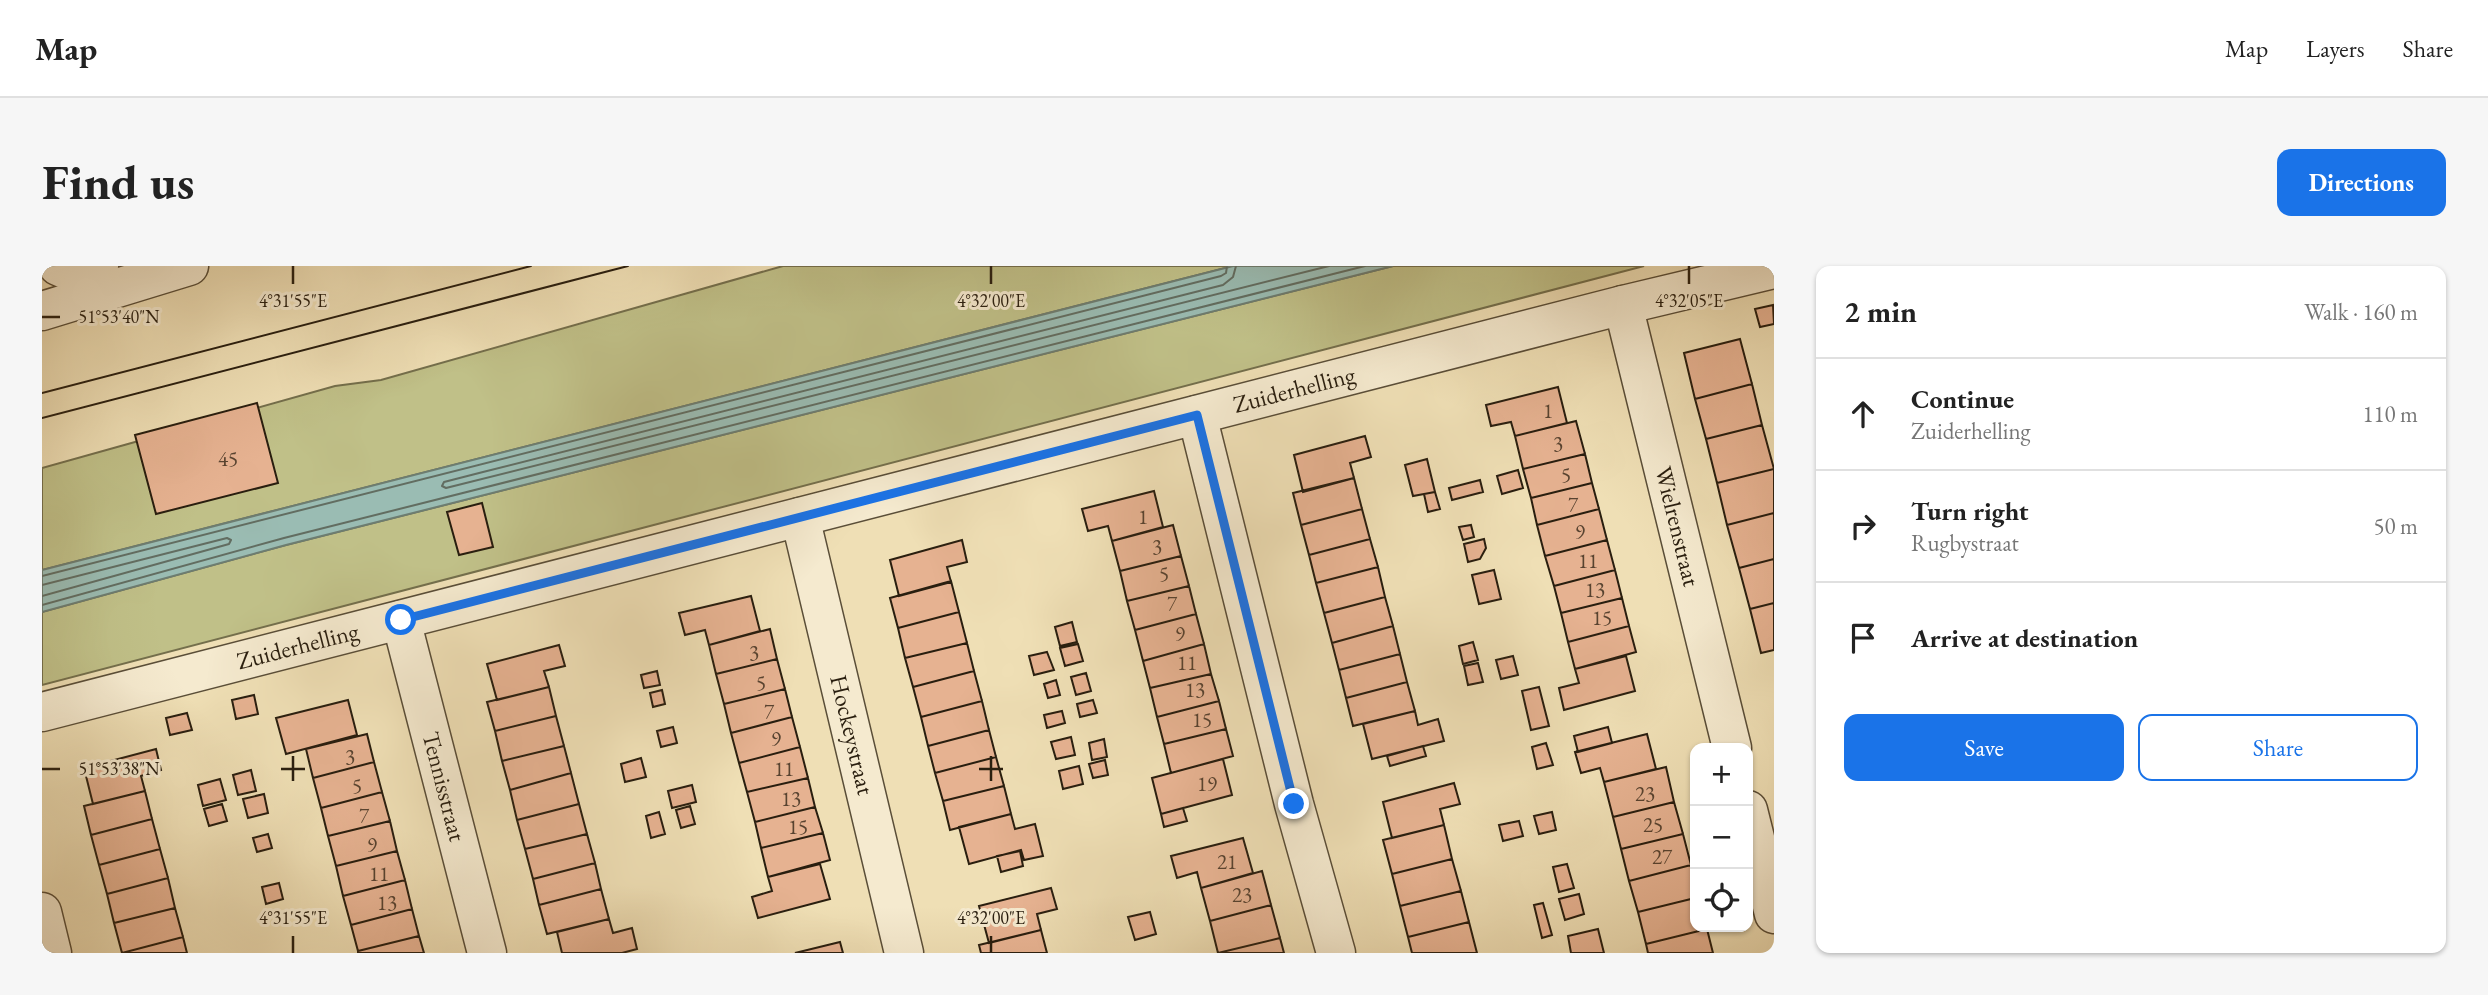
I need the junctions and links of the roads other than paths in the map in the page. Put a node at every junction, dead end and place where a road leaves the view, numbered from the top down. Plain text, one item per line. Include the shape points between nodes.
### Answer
1 (58, 266) edge
2 (99, 266) edge
3 (189, 266) edge
4 (1774, 269) edge
5 (1623, 305) junction
6 (42, 312) edge
7 (1197, 415) junction
8 (800, 517) junction
9 (401, 620) junction
10 (42, 712) edge
11 (1731, 743) edge
12 (1753, 830) edge
13 (42, 912) edge
14 (1774, 914) edge
15 (52, 953) edge
16 (487, 953) edge
17 (904, 953) edge
18 (1336, 953) edge

1 - 2 street via 74,273
3 - 6 street
4 - 5 street, Zuiderhelling
5 - 7 street, Zuiderhelling
5 - 11 street, Wielrenstraat
7 - 8 street, Zuiderhelling
7 - 18 street
8 - 9 street, Zuiderhelling
8 - 17 street, Hockeystraat
9 - 10 street, Zuiderhelling
9 - 16 street, Tennisstraat
12 - 14 street
13 - 15 street

